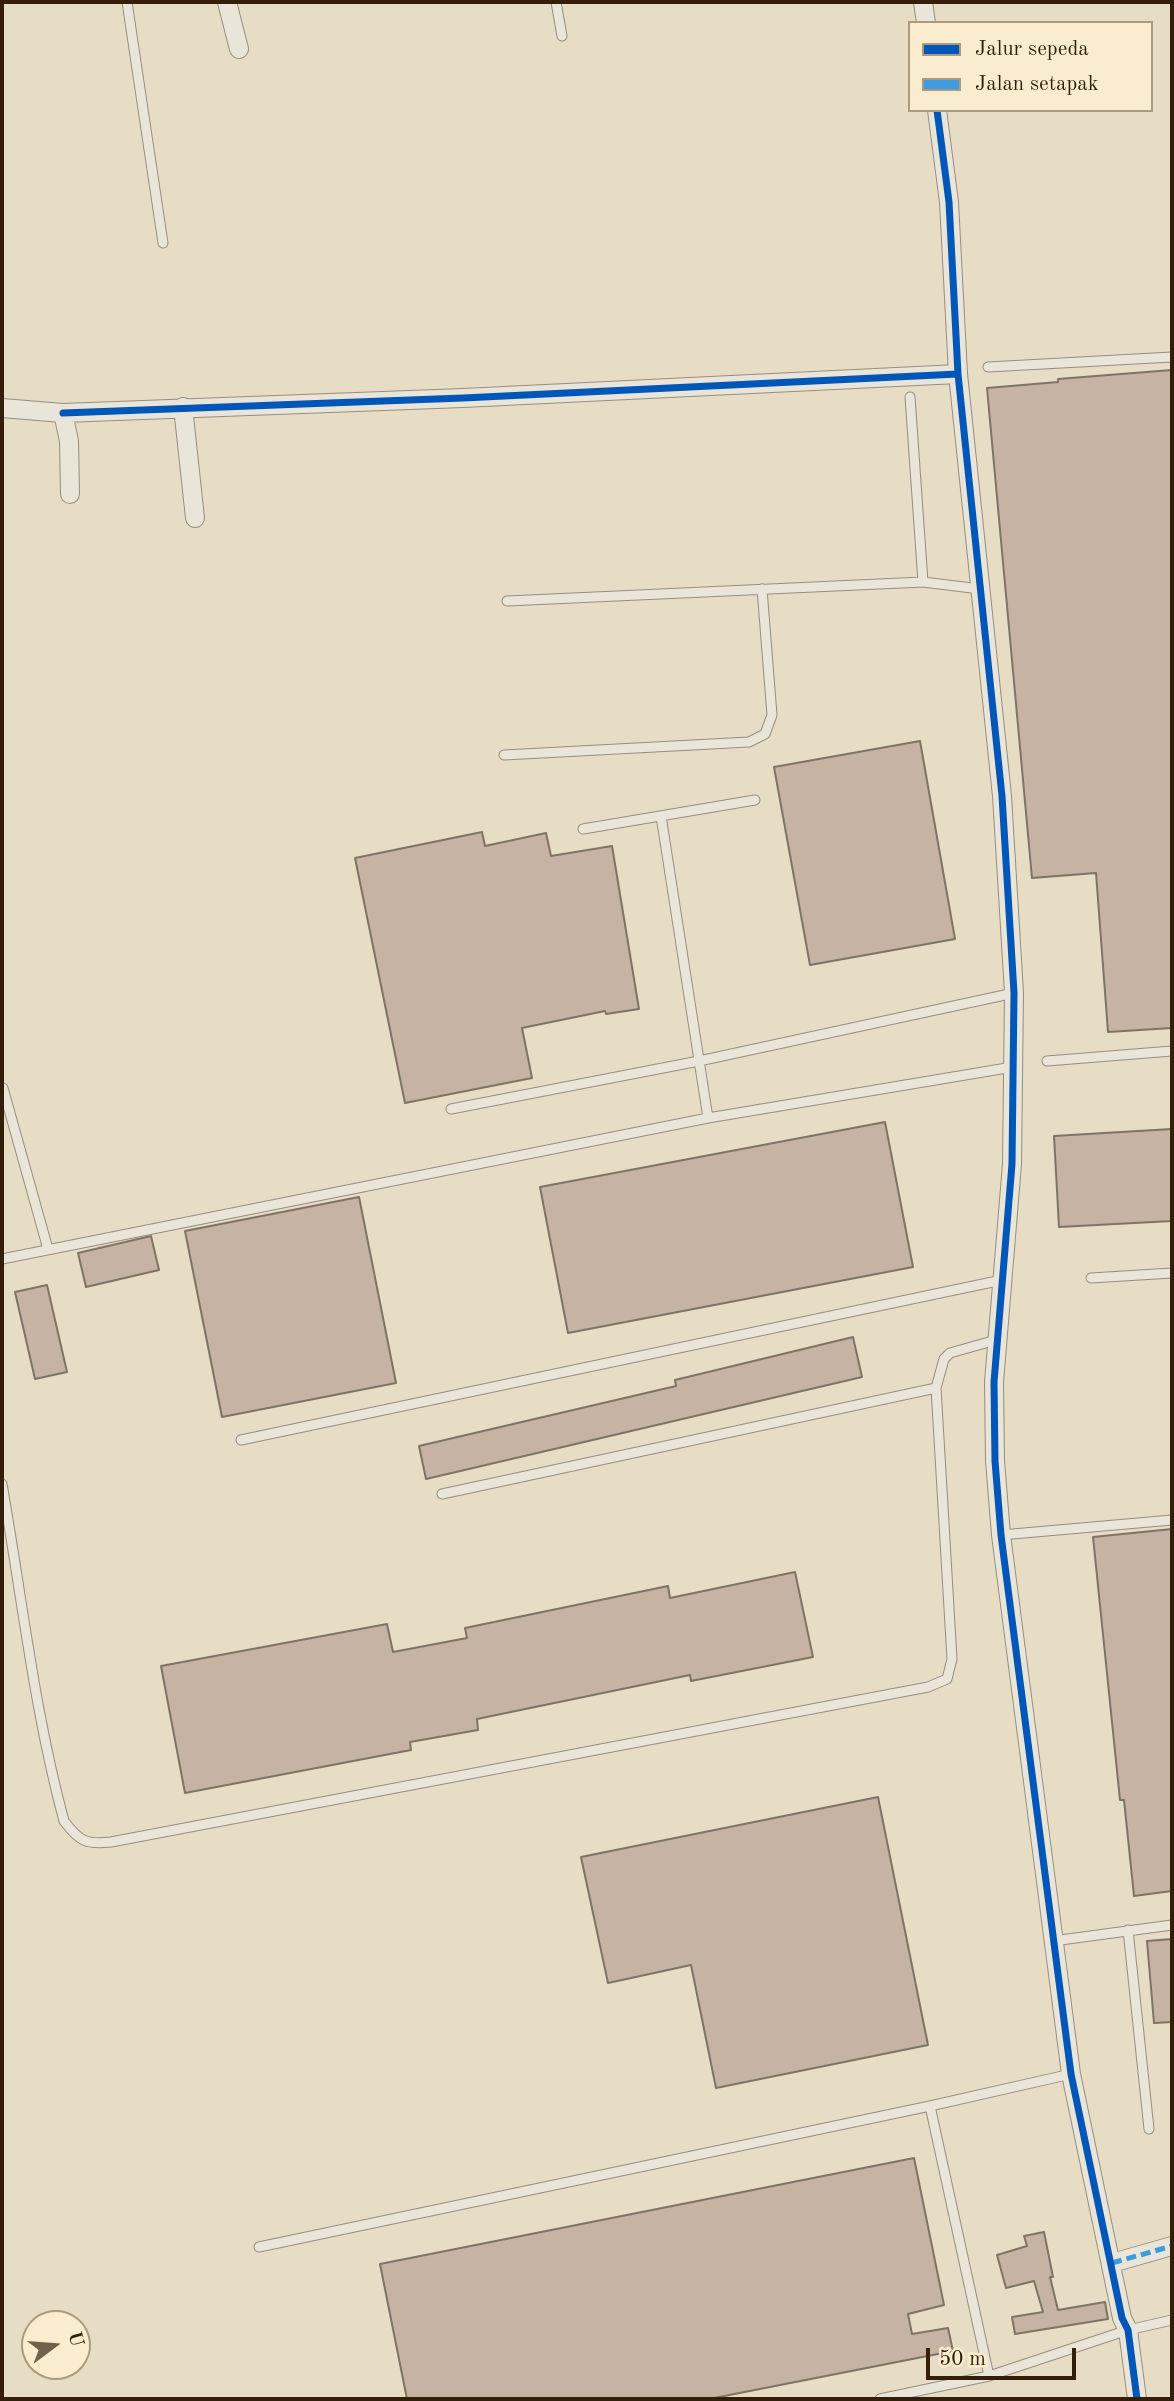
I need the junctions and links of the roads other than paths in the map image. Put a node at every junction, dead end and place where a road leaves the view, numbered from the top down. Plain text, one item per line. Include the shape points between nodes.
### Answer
1 (127, 2) edge
2 (227, 2) edge
3 (556, 2) edge
4 (923, 2) edge
5 (926, 21) edge
6 (562, 36) dead end
7 (239, 48) dead end
8 (937, 112) edge
9 (163, 243) dead end
10 (1172, 357) edge
11 (988, 367) dead end
12 (958, 374) junction
13 (910, 397) dead end
14 (183, 407) junction
15 (2, 408) edge
16 (63, 413) junction
17 (70, 494) dead end
18 (195, 518) dead end
19 (923, 582) junction
20 (762, 589) junction
21 (980, 590) junction
22 (507, 601) dead end
23 (504, 755) dead end
24 (755, 800) dead end
25 (661, 816) junction
26 (583, 829) dead end
27 (1014, 993) junction
28 (1172, 1051) edge
29 (699, 1060) junction
30 (1047, 1061) dead end
31 (1015, 1066) junction
32 (3, 1088) edge
33 (451, 1109) dead end
34 (708, 1118) junction
35 (48, 1249) junction
36 (2, 1259) edge
37 (1172, 1273) edge
38 (1091, 1278) dead end
39 (1004, 1280) junction
40 (996, 1340) junction
41 (936, 1388) junction
42 (241, 1440) dead end
43 (2, 1484) edge
44 (442, 1494) dead end
45 (1172, 1520) edge
46 (1001, 1535) junction
47 (1172, 1925) edge
48 (1128, 1930) junction
49 (1053, 1941) junction
50 (1071, 2074) junction
51 (930, 2106) junction
52 (1149, 2129) dead end
53 (1172, 2245) edge
54 (259, 2247) dead end
55 (1112, 2263) junction
56 (1172, 2320) edge
57 (1128, 2330) junction
58 (989, 2376) junction
59 (880, 2399) edge
60 (1137, 2399) edge

1 - 9 lane
2 - 7 street
3 - 6 lane
4 - 5 street
8 - 12 street via 949,202
10 - 11 lane
12 - 14 street
12 - 21 street
13 - 19 lane
14 - 16 street
14 - 18 street
15 - 16 street
16 - 17 street via 69,441
19 - 20 lane
19 - 21 lane
20 - 22 lane
20 - 23 lane via 772,715 765,734 749,742
21 - 27 street via 1002,796
24 - 25 lane
25 - 26 lane
25 - 29 lane
27 - 29 lane
27 - 31 street
28 - 30 lane
29 - 33 lane
29 - 34 lane
31 - 34 lane
31 - 39 street
32 - 35 lane
34 - 35 lane
35 - 36 lane
37 - 38 lane
39 - 40 street
39 - 42 lane
40 - 41 lane via 950,1353
40 - 46 street via 995,1448
41 - 43 lane via 953,1659 947,1679 928,1687 93,1844 75,1836 64,1821 54,1785 32,1683
41 - 44 lane
45 - 46 lane
46 - 49 street
47 - 48 lane
48 - 49 lane
48 - 52 lane
49 - 50 street
50 - 51 lane
50 - 55 street
51 - 54 lane
51 - 58 lane
53 - 55 street
55 - 57 street
56 - 57 lane
57 - 58 lane
57 - 60 street
58 - 59 lane

